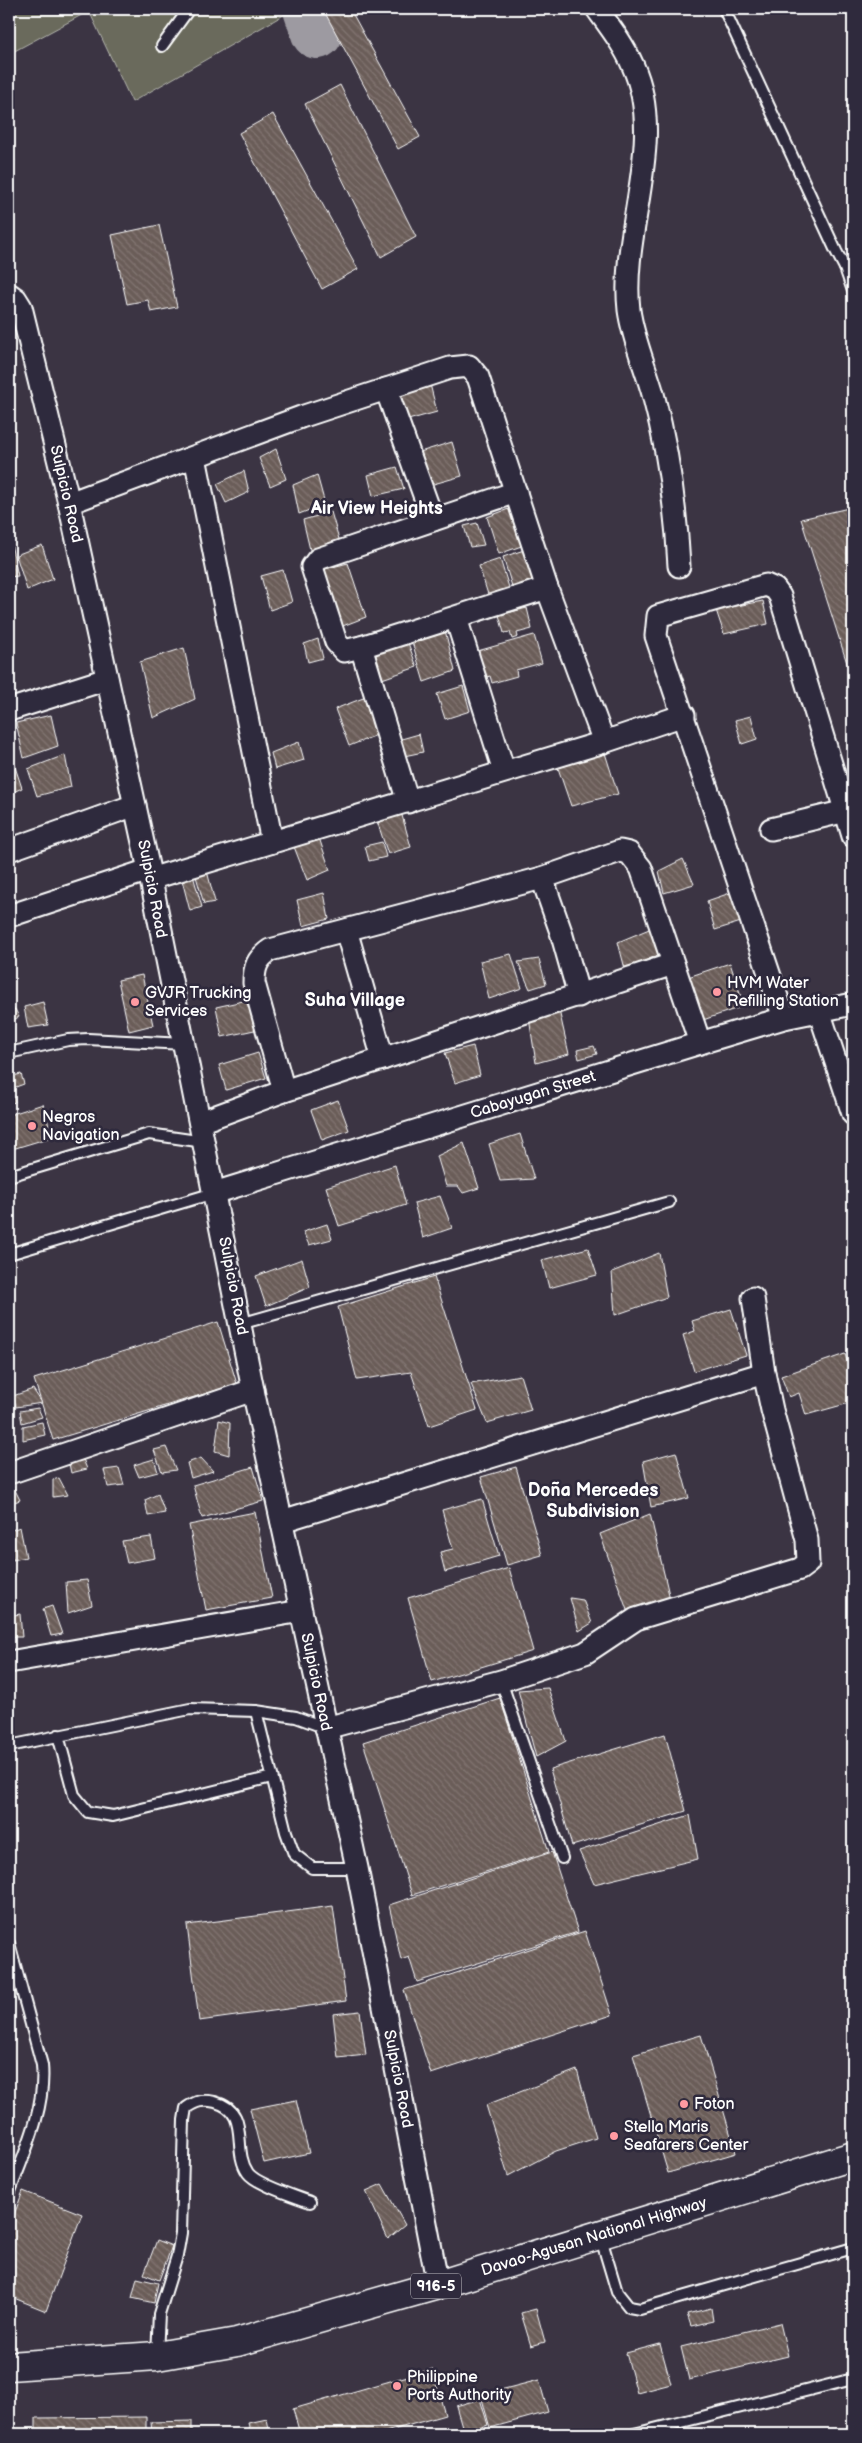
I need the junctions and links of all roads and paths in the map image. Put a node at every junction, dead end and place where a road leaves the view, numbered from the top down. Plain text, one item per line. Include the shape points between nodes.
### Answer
1 (189, 9) edge
2 (597, 9) edge
3 (724, 9) edge
4 (162, 46) dead end
5 (849, 267) edge
6 (853, 291) edge
7 (9, 294) edge
8 (386, 388) junction
9 (195, 457) junction
10 (516, 492) junction
11 (69, 503) junction
12 (433, 520) junction
13 (679, 566) dead end
14 (547, 588) junction
15 (456, 618) junction
16 (361, 647) junction
17 (107, 679) junction
18 (9, 710) edge
19 (684, 715) junction
20 (604, 742) junction
21 (504, 771) junction
22 (408, 802) junction
23 (135, 805) junction
24 (846, 811) junction
25 (771, 829) dead end
26 (853, 836) edge
27 (272, 842) junction
28 (9, 850) edge
29 (149, 875) junction
30 (542, 878) junction
31 (9, 916) edge
32 (346, 930) junction
33 (673, 964) junction
34 (579, 996) junction
35 (853, 1004) edge
36 (819, 1011) junction
37 (784, 1018) junction
38 (700, 1043) junction
39 (184, 1044) junction
40 (13, 1052) dead end
41 (384, 1059) junction
42 (284, 1092) junction
43 (853, 1114) edge
44 (202, 1132) junction
45 (9, 1176) edge
46 (214, 1193) junction
47 (669, 1202) dead end
48 (9, 1254) edge
49 (752, 1298) dead end
50 (240, 1324) junction
51 (764, 1373) junction
52 (253, 1390) junction
53 (9, 1473) edge
54 (282, 1521) junction
55 (301, 1611) junction
56 (9, 1662) edge
57 (501, 1681) junction
58 (256, 1711) junction
59 (326, 1728) junction
60 (58, 1735) junction
61 (9, 1746) edge
62 (272, 1778) junction
63 (562, 1858) dead end
64 (357, 1868) junction
65 (9, 1943) edge
66 (853, 2156) edge
67 (9, 2194) edge
68 (310, 2202) dead end
69 (600, 2235) junction
70 (853, 2248) edge
71 (438, 2285) junction
72 (157, 2356) junction
73 (9, 2366) edge
74 (853, 2379) edge
75 (634, 2434) edge

1 - 4 lane
2 - 13 street via 634,66 644,110 645,142 628,266 629,312 653,393 669,467
3 - 5 lane
5 - 6 lane
7 - 11 street, Sulpicio Road via 21,307
8 - 9 street
8 - 10 street via 450,368 469,366 474,370
8 - 12 street
9 - 11 street
9 - 27 street
10 - 12 street
10 - 14 street
11 - 17 street, Sulpicio Road
12 - 16 street via 324,556 314,563 312,567 336,642 344,651
14 - 15 street
14 - 20 street
15 - 16 street
15 - 21 street
16 - 22 street
17 - 18 street
17 - 23 street, Sulpicio Road
19 - 20 street
19 - 24 street via 656,636 658,616 766,585 775,589 780,596
19 - 37 street
20 - 21 street
21 - 22 street
22 - 27 street
23 - 28 street
23 - 29 street, Sulpicio Road
24 - 25 street
24 - 26 street
27 - 29 street
29 - 31 street
29 - 39 street, Sulpicio Road
30 - 32 street
30 - 33 street via 620,852 629,853 641,868
30 - 34 street
32 - 41 street
32 - 42 street via 270,950 257,963 254,983
33 - 34 street
33 - 38 street
34 - 41 street
35 - 36 street, Cabayugan Street
36 - 37 street, Cabayugan Street
36 - 43 street
37 - 38 street, Cabayugan Street
38 - 46 street, Cabayugan Street
39 - 40 lane via 88,1039
39 - 44 street, Sulpicio Road
41 - 42 street
42 - 44 street
44 - 45 lane via 149,1134
44 - 46 street, Sulpicio Road
46 - 48 lane
46 - 50 street, Sulpicio Road
47 - 50 lane
49 - 51 street
50 - 52 street, Sulpicio Road
51 - 54 street
51 - 57 street via 807,1540 808,1563 800,1569 636,1619 585,1653
52 - 53 street
52 - 54 street, Sulpicio Road
54 - 55 street, Sulpicio Road
55 - 56 street
55 - 59 street, Sulpicio Road
57 - 59 street
57 - 63 lane
58 - 59 lane via 296,1718
58 - 60 lane via 190,1709
58 - 62 lane
59 - 64 street, Sulpicio Road
60 - 61 lane
60 - 62 lane via 74,1795 88,1812 112,1816
62 - 64 lane via 294,1854 312,1868
64 - 71 street, Sulpicio Road
65 - 67 lane via 43,2077 31,2137
66 - 69 main road, Davao-Agusan National Highway / 916-5
68 - 72 lane via 248,2174 238,2124 233,2112 225,2105 207,2100 196,2101 186,2108 181,2233 159,2314
69 - 70 lane via 617,2292 629,2307 640,2309
69 - 71 main road, Davao-Agusan National Highway / 916-5
71 - 72 main road, Davao-Agusan National Highway / 916-5 via 237,2342
72 - 73 main road, Davao-Agusan National Highway / 916-5
74 - 75 lane

